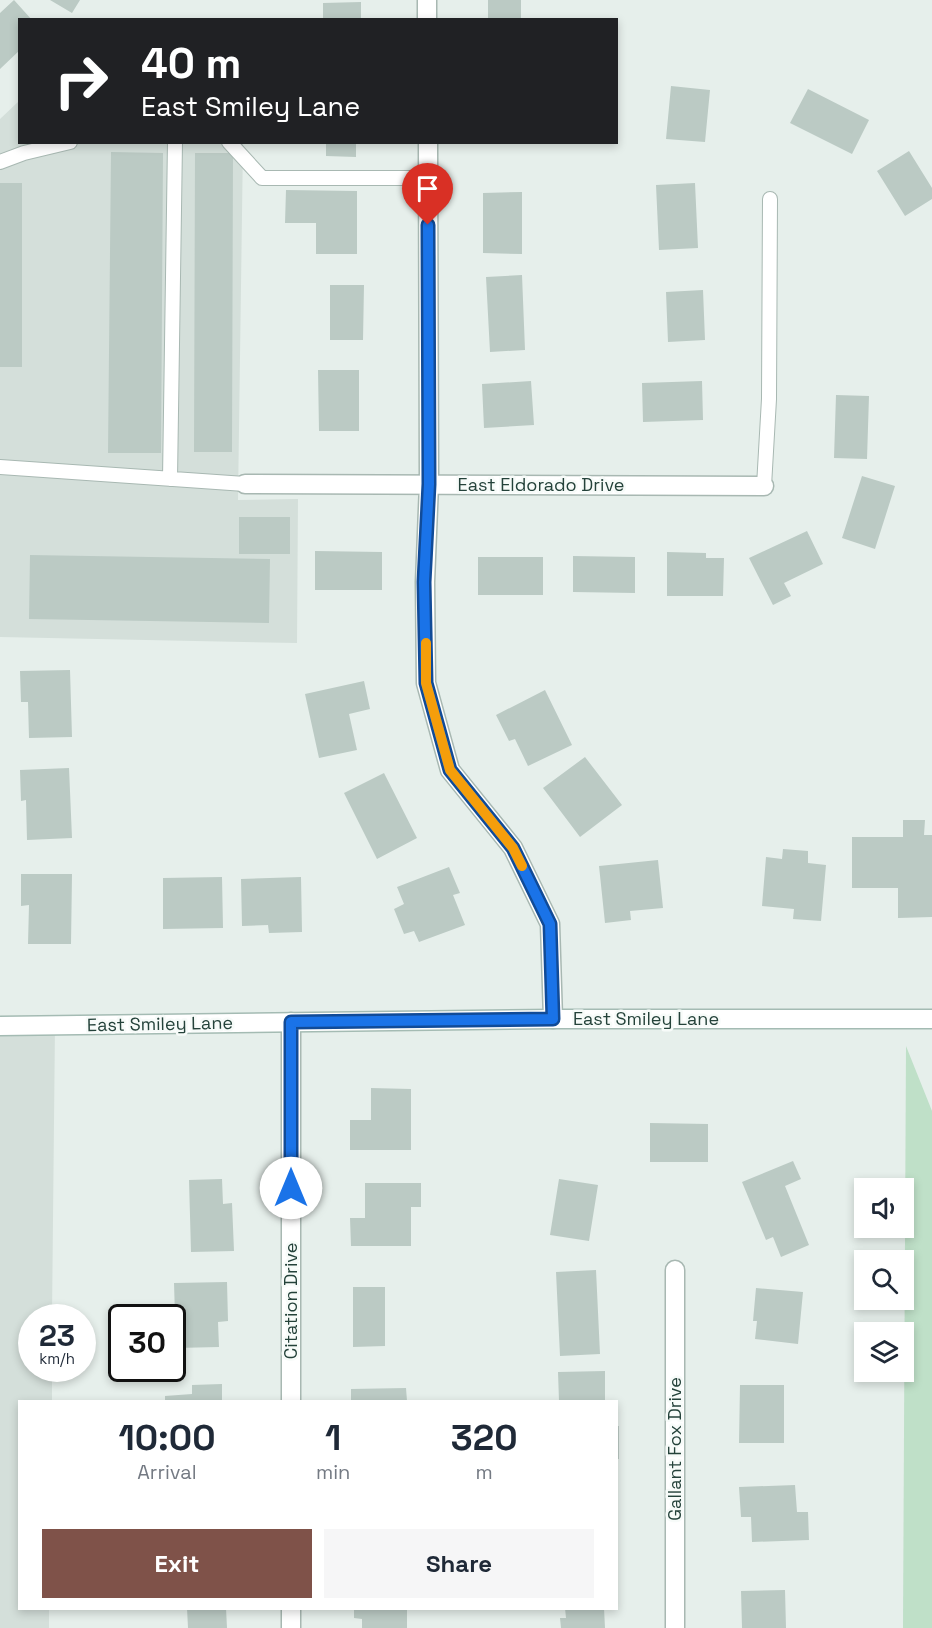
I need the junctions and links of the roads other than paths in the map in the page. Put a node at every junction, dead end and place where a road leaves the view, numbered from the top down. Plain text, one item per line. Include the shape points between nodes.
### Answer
1 (427, 0) edge
2 (427, 18) edge
3 (62, 144) edge
4 (175, 144) edge
5 (231, 144) edge
6 (428, 144) edge
7 (0, 162) edge
8 (428, 178) junction
9 (770, 199) dead end
10 (0, 467) edge
11 (170, 479) junction
12 (245, 484) joint
13 (429, 484) junction
14 (764, 486) joint
15 (553, 1019) junction
16 (932, 1019) edge
17 (291, 1022) junction
18 (0, 1026) edge
19 (675, 1270) dead end
20 (291, 1400) edge
21 (291, 1610) edge
22 (291, 1628) edge
23 (675, 1628) edge

1 - 2 street
3 - 7 lane
4 - 11 lane
5 - 8 lane via 261,178
6 - 8 street
8 - 13 street
9 - 14 lane via 769,399
10 - 11 lane
11 - 12 lane
12 - 13 street, East Eldorado Drive
13 - 14 street, East Eldorado Drive
13 - 15 street via 424,582 426,683 450,770 513,848 550,924
15 - 16 street, East Smiley Lane
15 - 17 street, East Smiley Lane
17 - 18 street, East Smiley Lane
17 - 20 street, Citation Drive
19 - 23 street, Gallant Fox Drive
21 - 22 street

